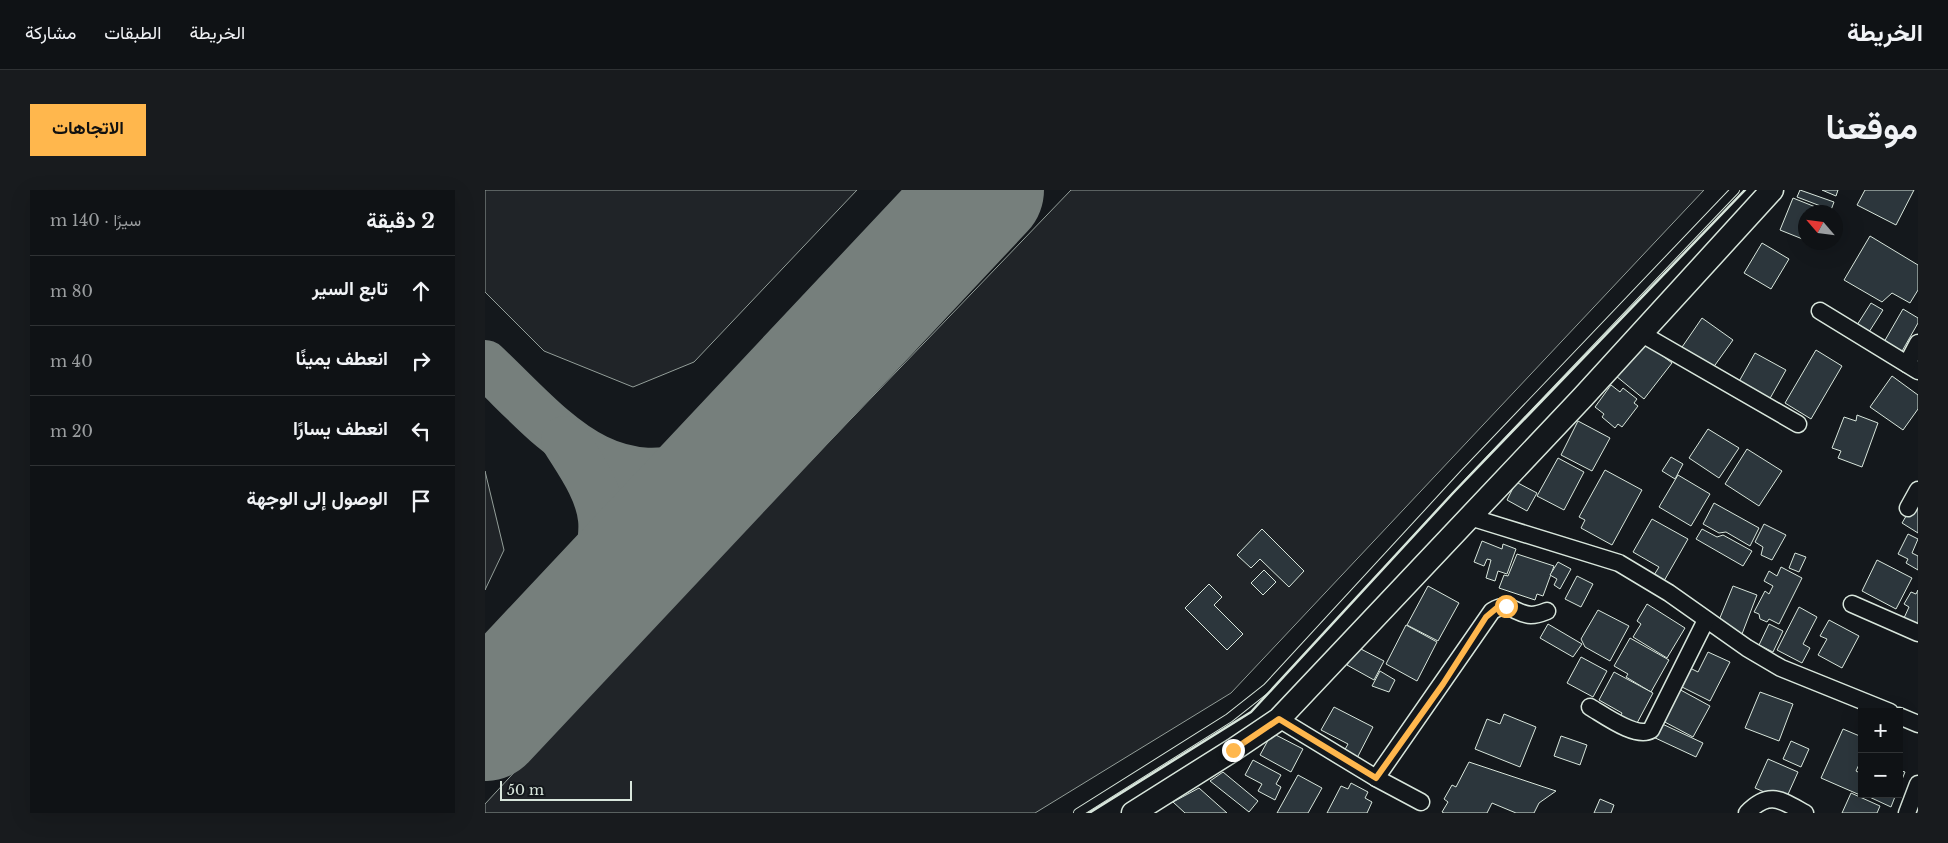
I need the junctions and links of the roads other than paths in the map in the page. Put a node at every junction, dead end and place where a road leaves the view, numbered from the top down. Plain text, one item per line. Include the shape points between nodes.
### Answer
1 (1735, 190) edge
2 (1772, 190) edge
3 (1820, 311) dead end
4 (1642, 334) junction
5 (1918, 342) edge
6 (1912, 368) edge
7 (1798, 424) dead end
8 (1918, 490) edge
9 (1908, 508) dead end
10 (1470, 517) junction
11 (1852, 604) dead end
12 (1547, 611) dead end
13 (1706, 620) junction
14 (1918, 633) edge
15 (1590, 707) dead end
16 (1880, 708) edge
17 (1903, 718) edge
18 (1279, 719) junction
19 (1918, 724) edge
20 (1376, 778) junction
21 (1918, 784) edge
22 (1421, 802) dead end
23 (1078, 813) edge
24 (1133, 813) edge
25 (1747, 813) edge
26 (1805, 813) edge
27 (1907, 813) edge

1 - 23 lane via 1465,472 1267,688 1229,718
2 - 4 main road
3 - 6 street
4 - 7 street
4 - 10 main road
5 - 6 street
8 - 9 street
10 - 13 street via 1619,563
10 - 18 main road
11 - 14 street
12 - 20 street via 1531,615 1499,606 1492,611
13 - 15 street via 1651,730 1636,732
13 - 16 street via 1781,668
17 - 19 street
18 - 20 street
18 - 24 main road
20 - 22 street
21 - 27 street
25 - 26 street via 1762,800 1769,799 1783,801

